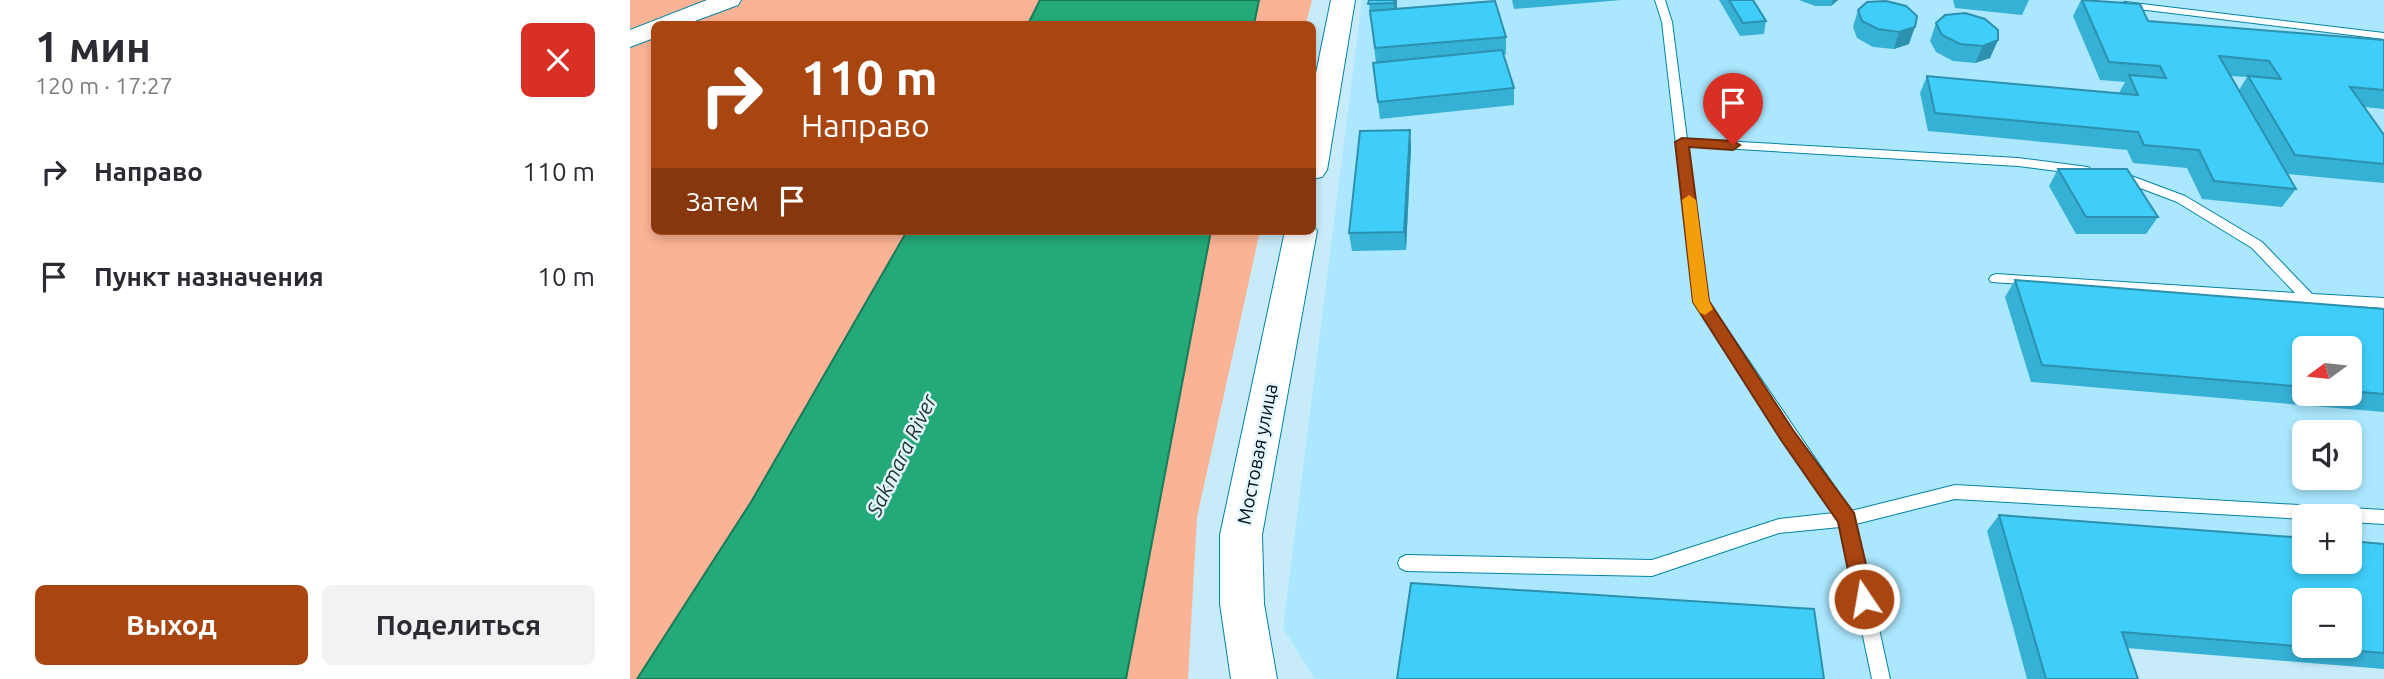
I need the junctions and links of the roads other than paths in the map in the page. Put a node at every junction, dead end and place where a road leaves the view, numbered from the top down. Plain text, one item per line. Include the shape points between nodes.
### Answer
1 (729, 0) edge
2 (1343, 0) edge
3 (1660, 0) edge
4 (2111, 3) edge
5 (674, 21) edge
6 (651, 30) edge
7 (2384, 36) edge
8 (630, 39) edge
9 (1682, 142) junction
10 (1316, 148) edge
11 (1300, 235) edge
12 (1996, 279) dead end
13 (2308, 298) junction
14 (2384, 303) edge
15 (2384, 517) edge
16 (1847, 519) junction
17 (1405, 563) dead end
18 (1254, 679) edge
19 (1881, 679) edge

1 - 5 street
2 - 10 street
3 - 9 lane via 1667,22
4 - 7 lane
6 - 8 street
9 - 13 lane via 2018,162 2122,176 2181,199 2257,245
9 - 16 lane via 1701,302
11 - 18 street, Мостовая улица via 1241,535 1242,604
12 - 13 lane
13 - 14 lane
15 - 16 lane via 1955,492
16 - 17 lane via 1779,526 1652,568
16 - 19 lane

